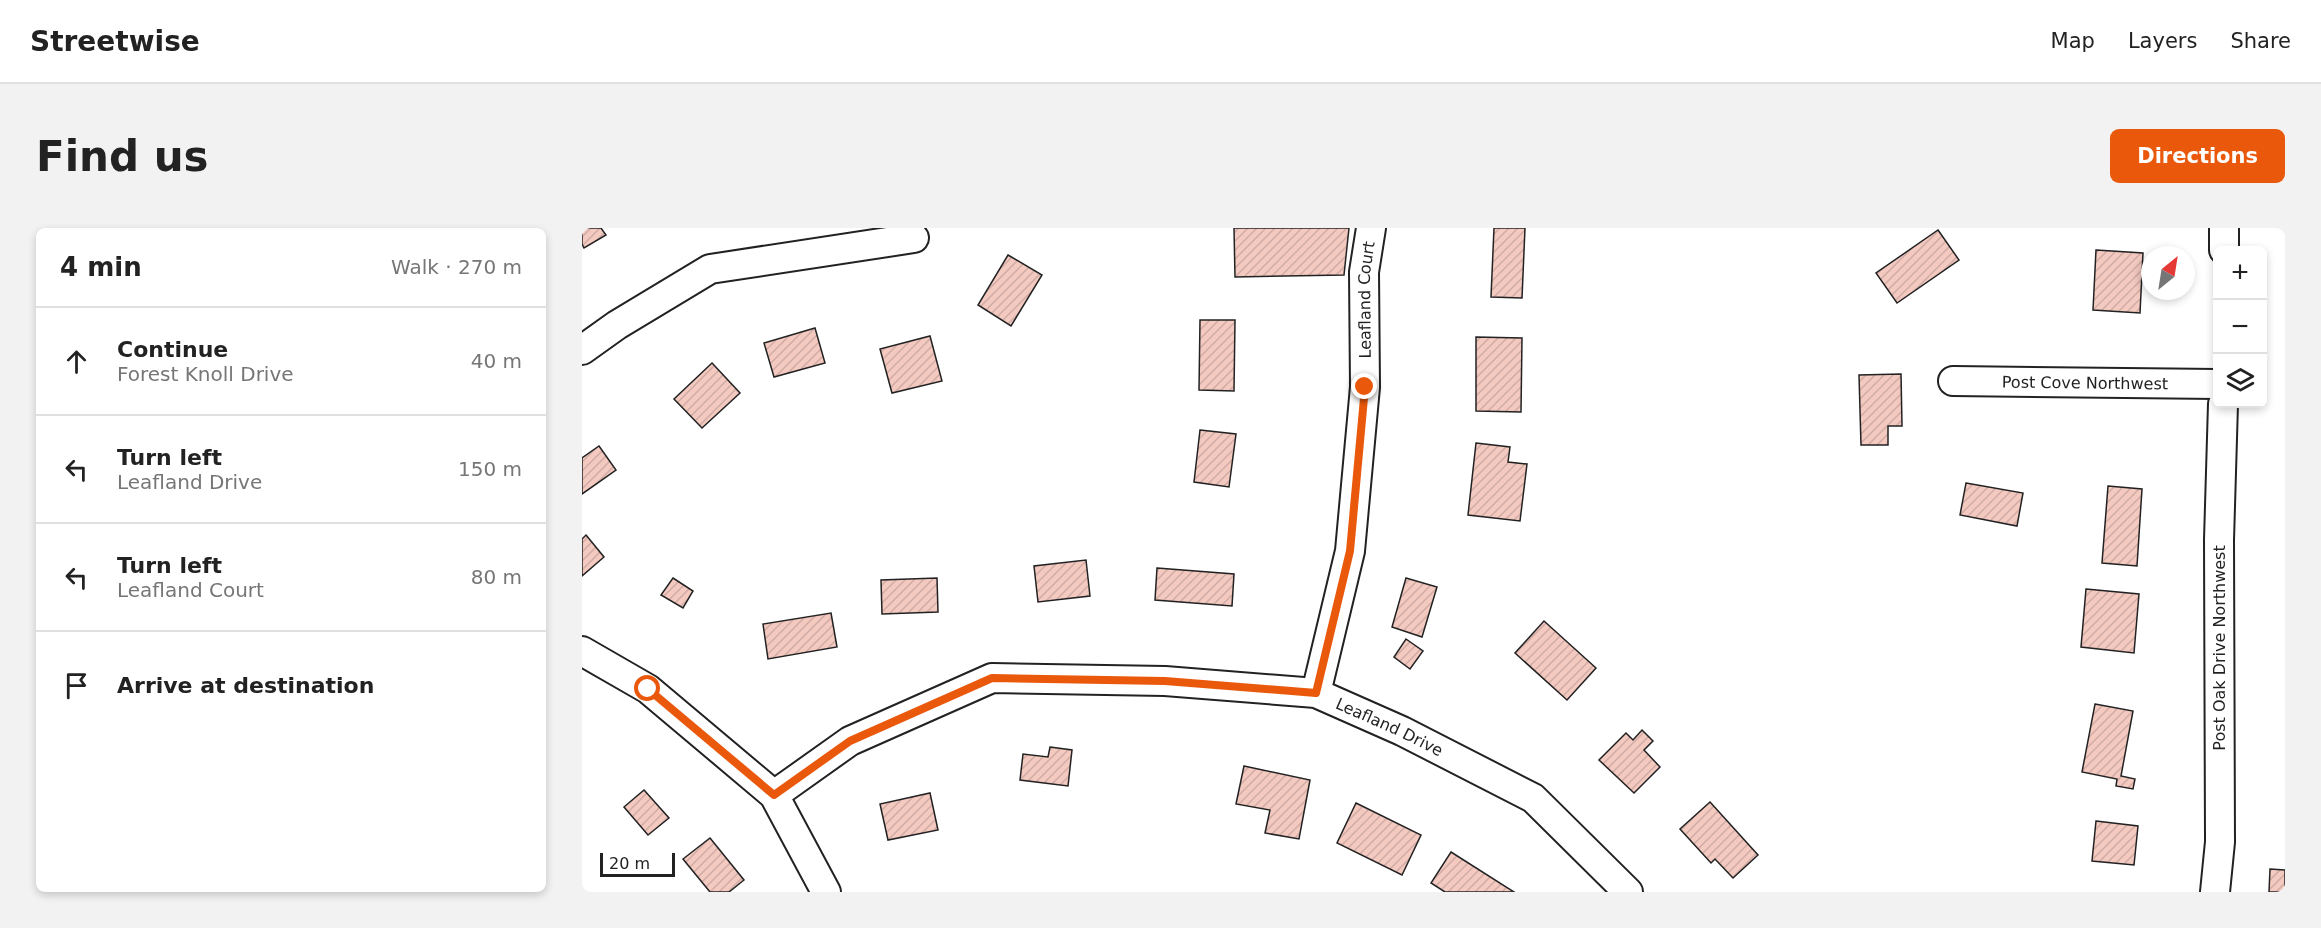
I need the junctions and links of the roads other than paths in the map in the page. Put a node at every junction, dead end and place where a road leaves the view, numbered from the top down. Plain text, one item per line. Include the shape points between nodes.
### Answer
1 (1371, 228) edge
2 (2224, 228) edge
3 (914, 238) dead end
4 (2224, 246) edge
5 (582, 350) edge
6 (1953, 381) dead end
7 (2213, 384) edge
8 (2223, 408) edge
9 (582, 651) edge
10 (1316, 693) junction
11 (774, 795) junction
12 (826, 892) edge
13 (1628, 892) edge
14 (2215, 892) edge

1 - 10 street, Leafland Court via 1364,272 1365,387 1350,551
2 - 4 street
3 - 5 street via 710,269
6 - 7 street, Post Cove Northwest
8 - 14 street, Post Oak Drive Northwest via 2219,540 2220,842
9 - 11 street via 648,689
10 - 11 street, Leafland Drive via 1165,681 992,678 850,741
10 - 13 street, Leafland Drive via 1402,731 1533,798
11 - 12 street

